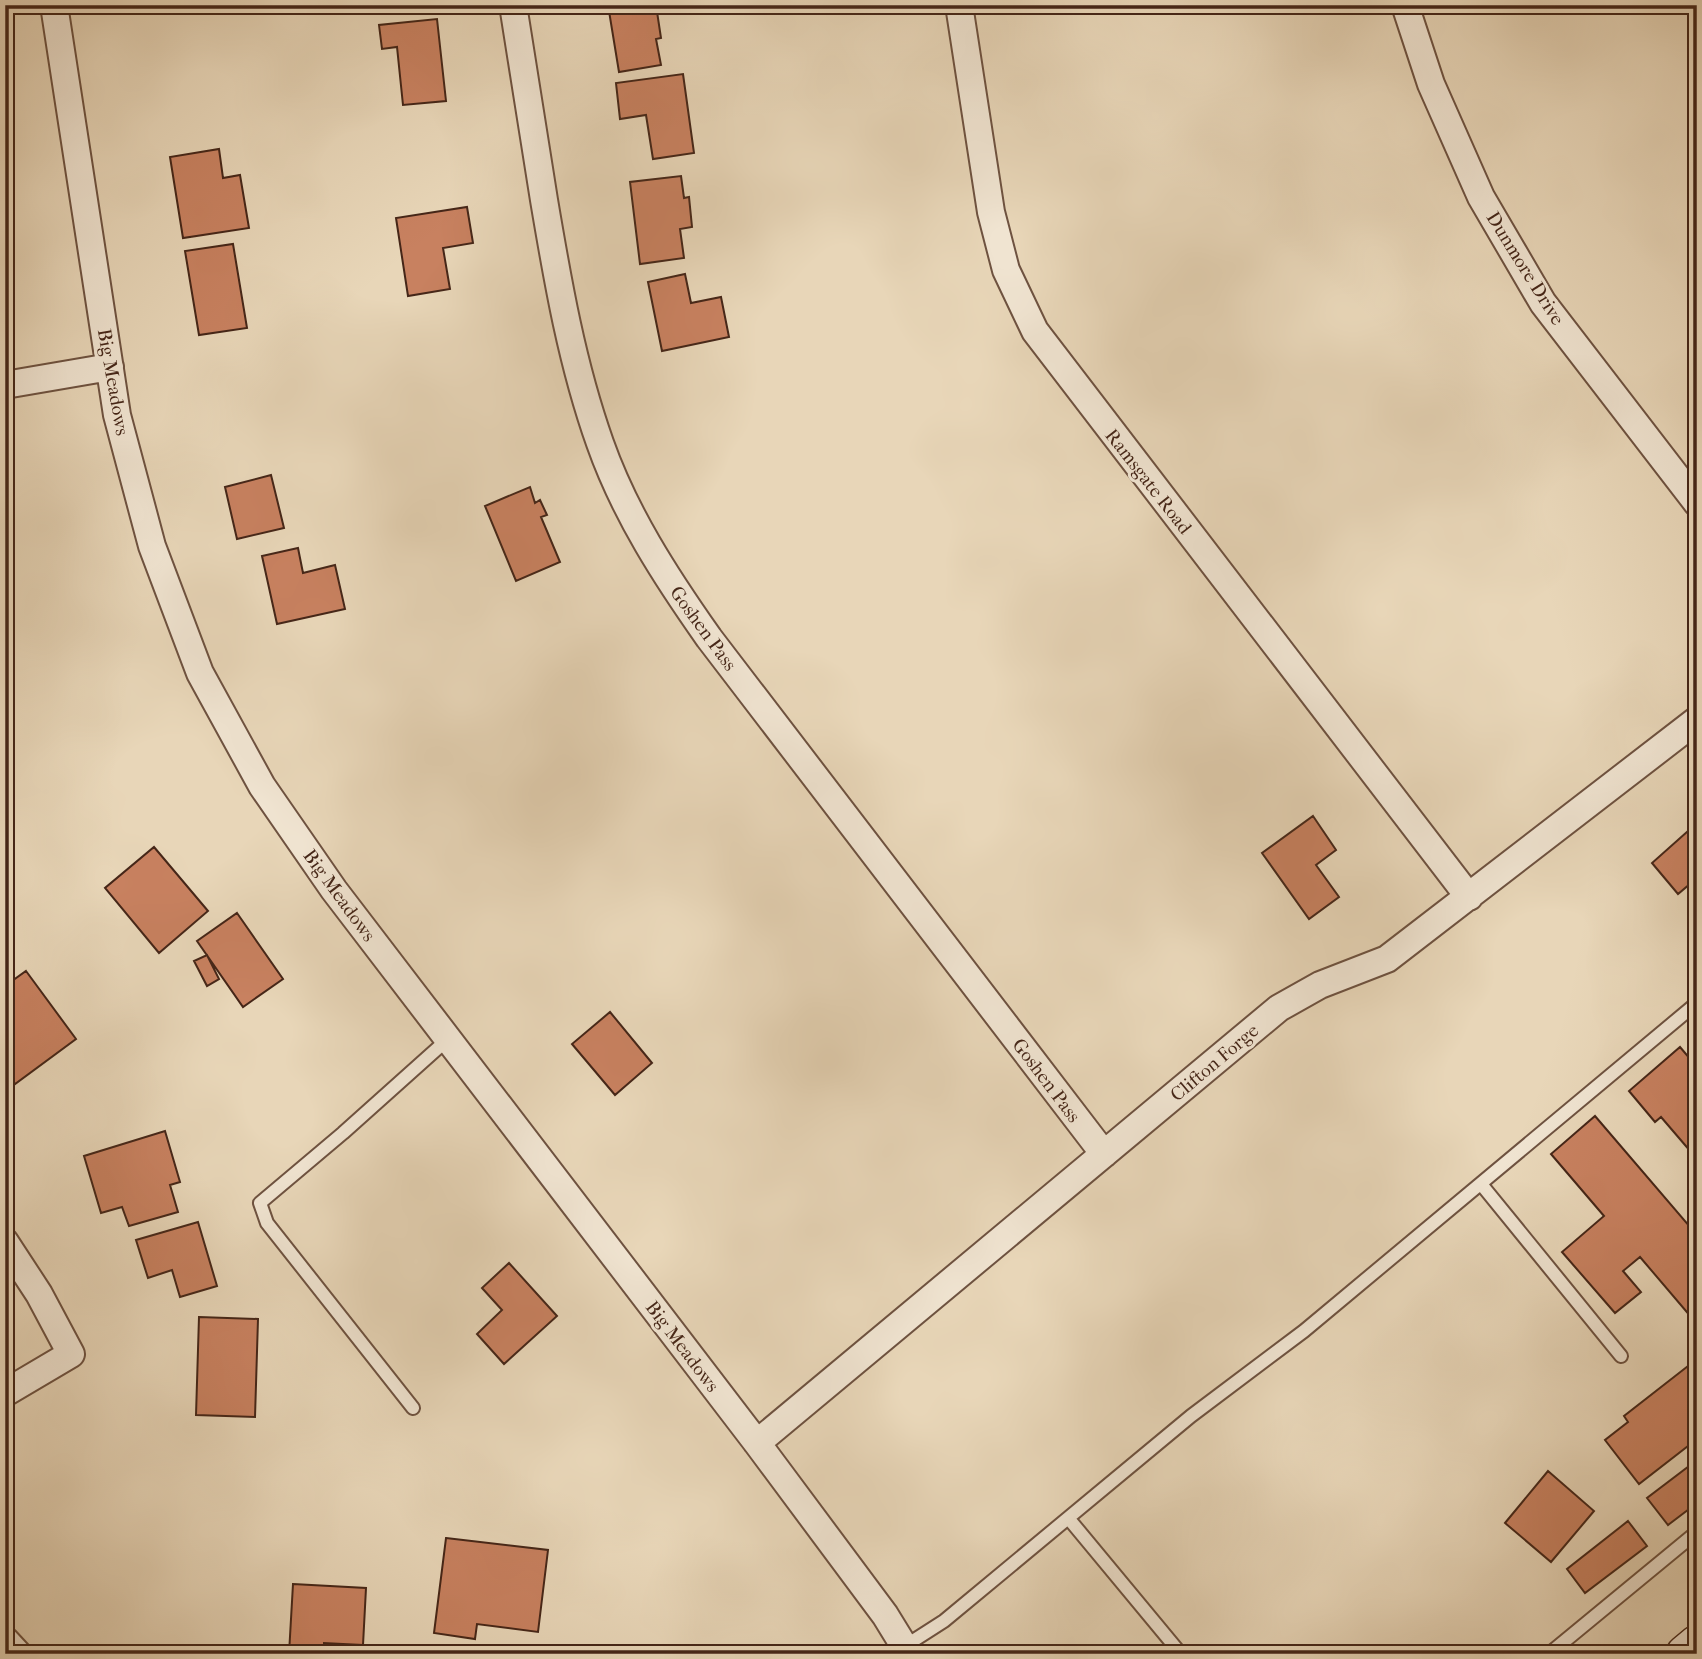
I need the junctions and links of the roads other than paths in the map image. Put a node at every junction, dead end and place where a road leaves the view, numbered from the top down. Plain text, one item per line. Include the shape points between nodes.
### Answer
1 (54, 5) edge
2 (513, 5) edge
3 (959, 5) edge
4 (1405, 5) edge
5 (110, 367) junction
6 (5, 385) edge
7 (1697, 503) edge
8 (1697, 720) edge
9 (1469, 897) junction
10 (1697, 1003) edge
11 (448, 1039) junction
12 (1104, 1154) junction
13 (1481, 1184) junction
14 (5, 1242) edge
15 (1620, 1356) dead end
16 (5, 1393) edge
17 (413, 1408) dead end
18 (757, 1443) junction
19 (1069, 1519) junction
20 (1697, 1532) edge
21 (5, 1640) edge
22 (1697, 1644) edge
23 (907, 1650) edge
24 (18, 1654) edge
25 (1181, 1654) edge
26 (1549, 1654) edge
27 (1685, 1654) edge

1 - 5 street, Big Meadows
2 - 12 street, Goshen Pass via 576,369 601,446 634,519 709,638
3 - 9 street, Ramsgate Road via 992,212 1006,270 1035,331
4 - 7 street, Dunmore Drive via 1431,85 1481,197 1543,303
5 - 6 street
5 - 11 street, Big Meadows via 117,415 152,546 200,673 262,786 334,890
8 - 9 street, Clifton Forge
9 - 12 street, Clifton Forge via 1387,959 1320,985 1279,1008
10 - 13 lane
11 - 17 lane via 260,1203 267,1223
11 - 18 street, Big Meadows
12 - 18 street, Clifton Forge
13 - 15 lane
13 - 19 lane
14 - 16 street via 71,1354
18 - 23 street, Big Meadows
19 - 23 lane
19 - 25 lane
20 - 26 lane
21 - 24 street
22 - 27 main road

